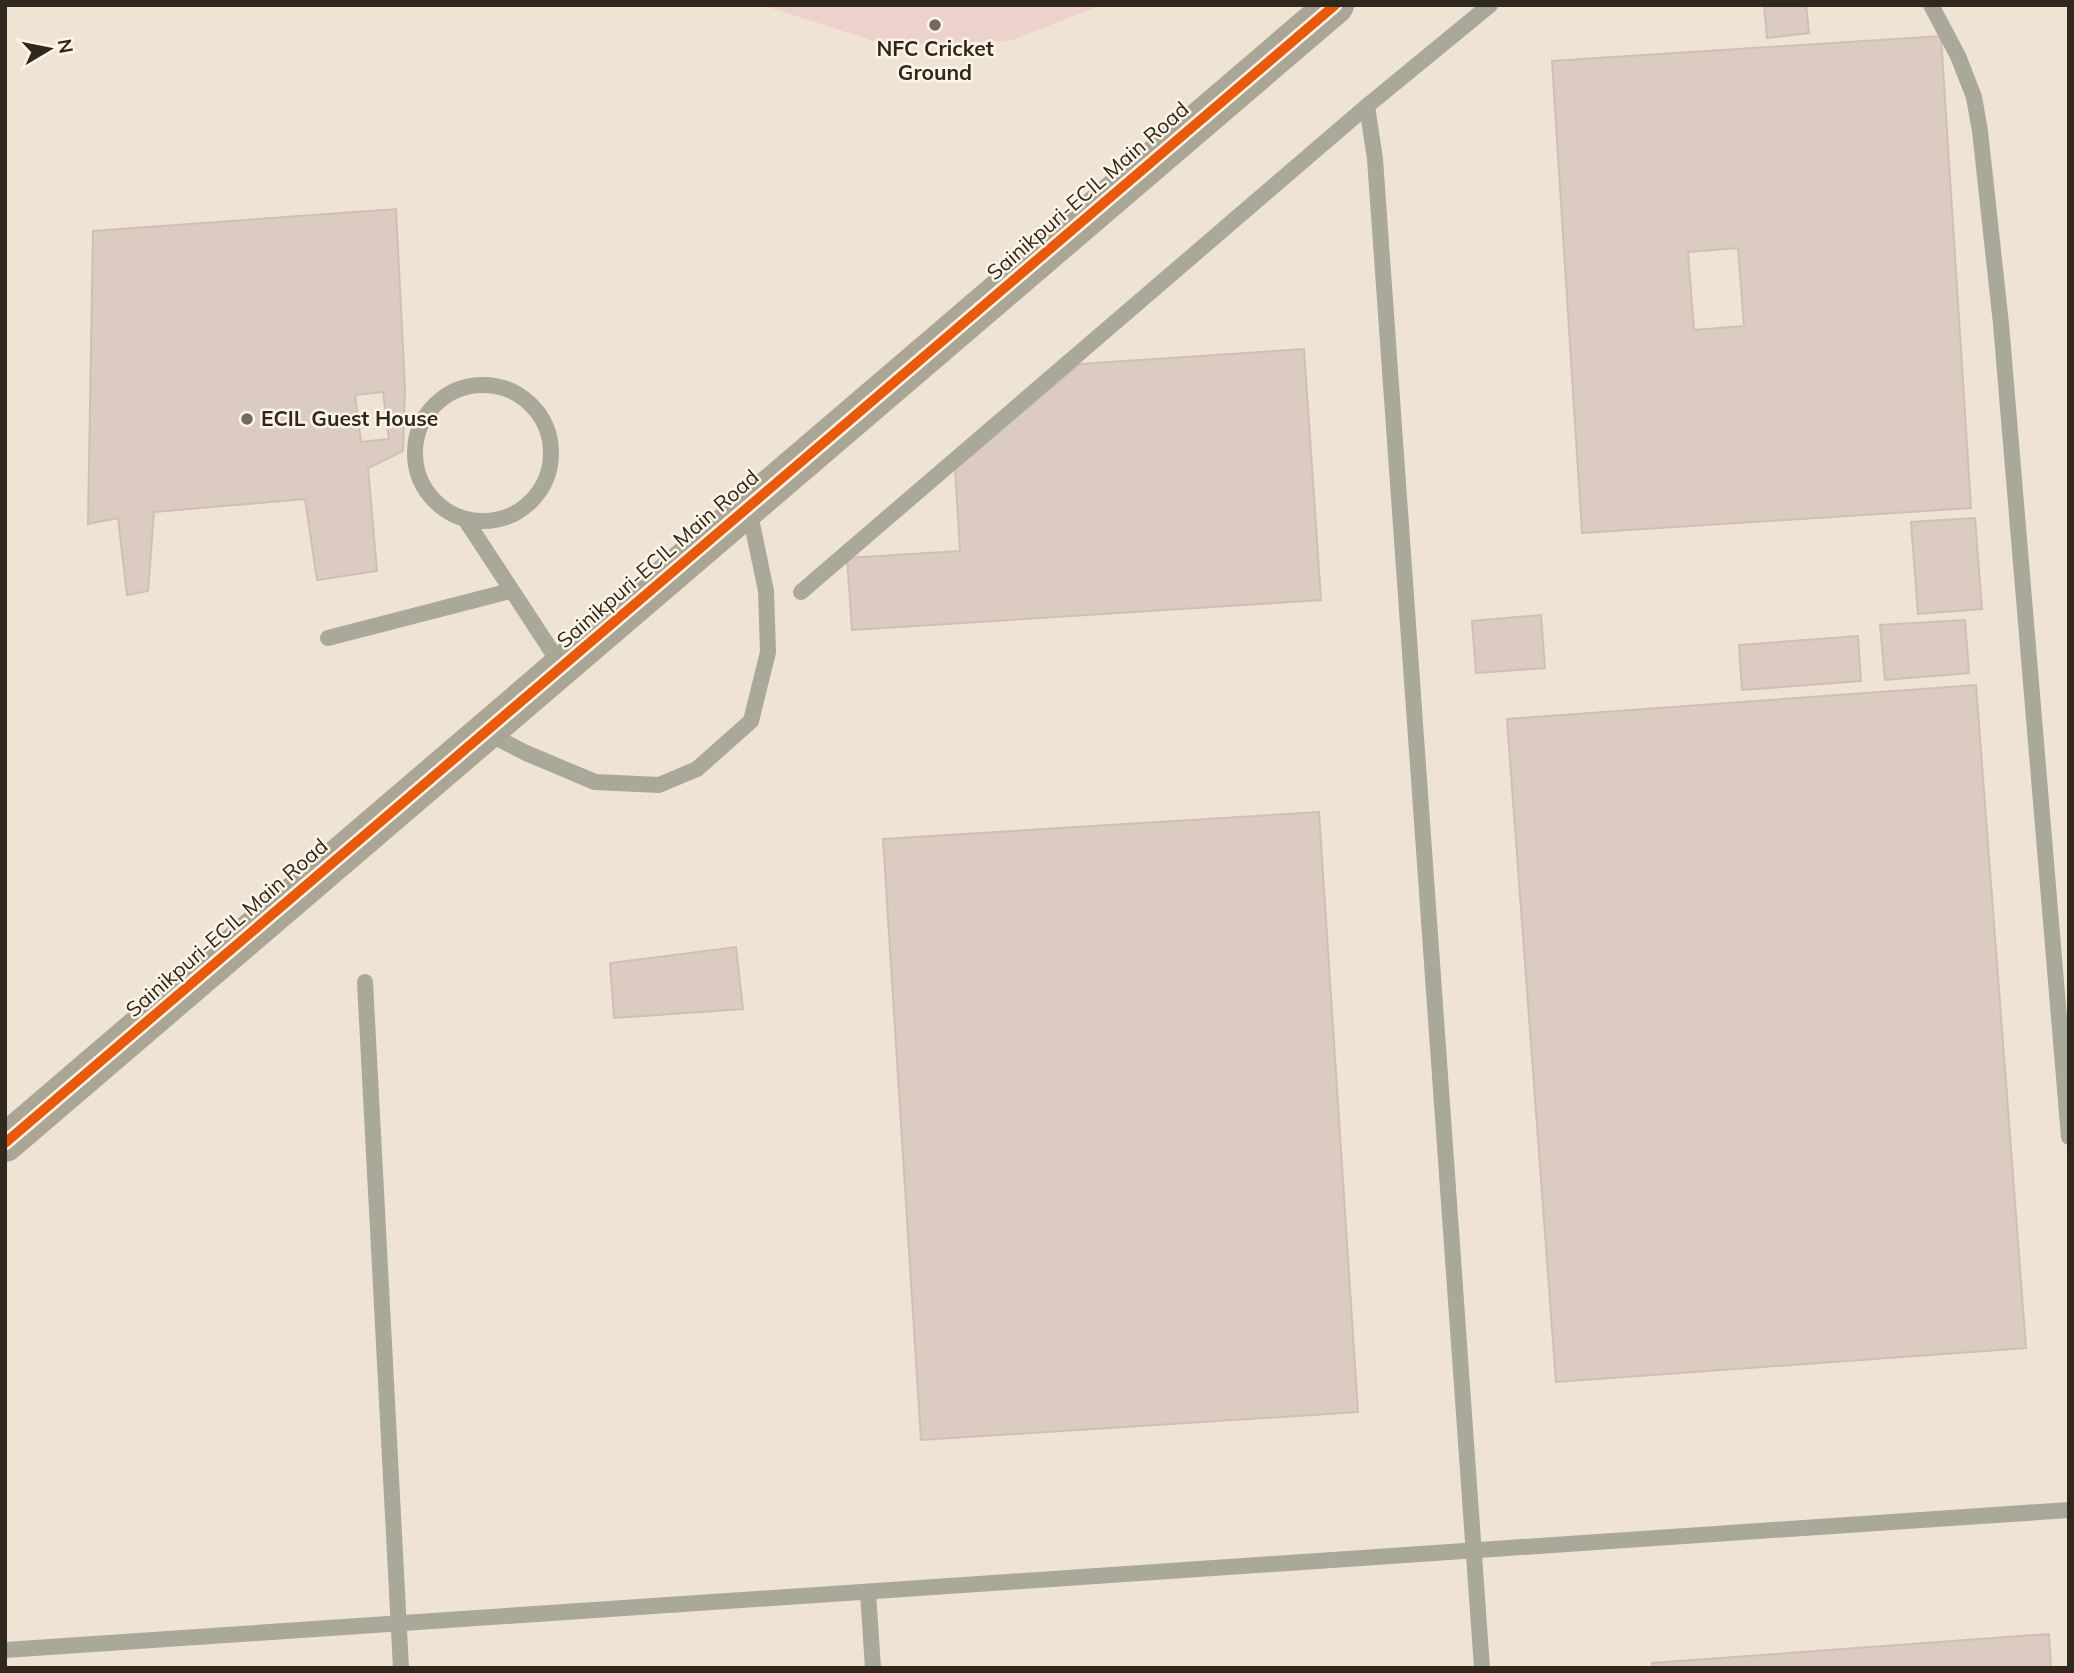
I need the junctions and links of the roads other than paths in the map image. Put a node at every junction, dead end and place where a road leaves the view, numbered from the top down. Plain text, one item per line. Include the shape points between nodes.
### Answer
1 (1335, 5) edge
2 (1490, 5) edge
3 (1931, 5) edge
4 (1367, 106) junction
5 (749, 507) junction
6 (465, 519) junction
7 (510, 591) junction
8 (802, 592) dead end
9 (328, 638) dead end
10 (562, 667) junction
11 (485, 732) junction
12 (365, 982) dead end
13 (2069, 1137) edge
14 (5, 1143) edge
15 (2069, 1510) edge
16 (1474, 1551) junction
17 (868, 1593) junction
18 (397, 1624) junction
19 (5, 1650) edge
20 (401, 1668) edge
21 (873, 1668) edge
22 (1482, 1668) edge

1 - 5 street, Sainikpuri-ECIL Main Road
2 - 4 lane
3 - 13 lane via 1962,66 1980,131 2001,324
4 - 8 lane
4 - 16 lane via 1376,172
5 - 10 street, Sainikpuri-ECIL Main Road
5 - 11 lane via 766,591 768,652 751,721 697,769 659,785 595,782
6 - 6 lane via 444,509 427,493 417,472 414,448 419,425 432,405 451,391 473,384 495,385 516,392 545,424 550,468 528,505 487,522
6 - 7 lane
7 - 9 lane
7 - 10 lane
10 - 11 street, Sainikpuri-ECIL Main Road
11 - 14 street, Sainikpuri-ECIL Main Road
12 - 18 lane
15 - 16 lane
16 - 17 lane
16 - 22 lane
17 - 18 lane
17 - 21 lane
18 - 19 lane
18 - 20 lane

